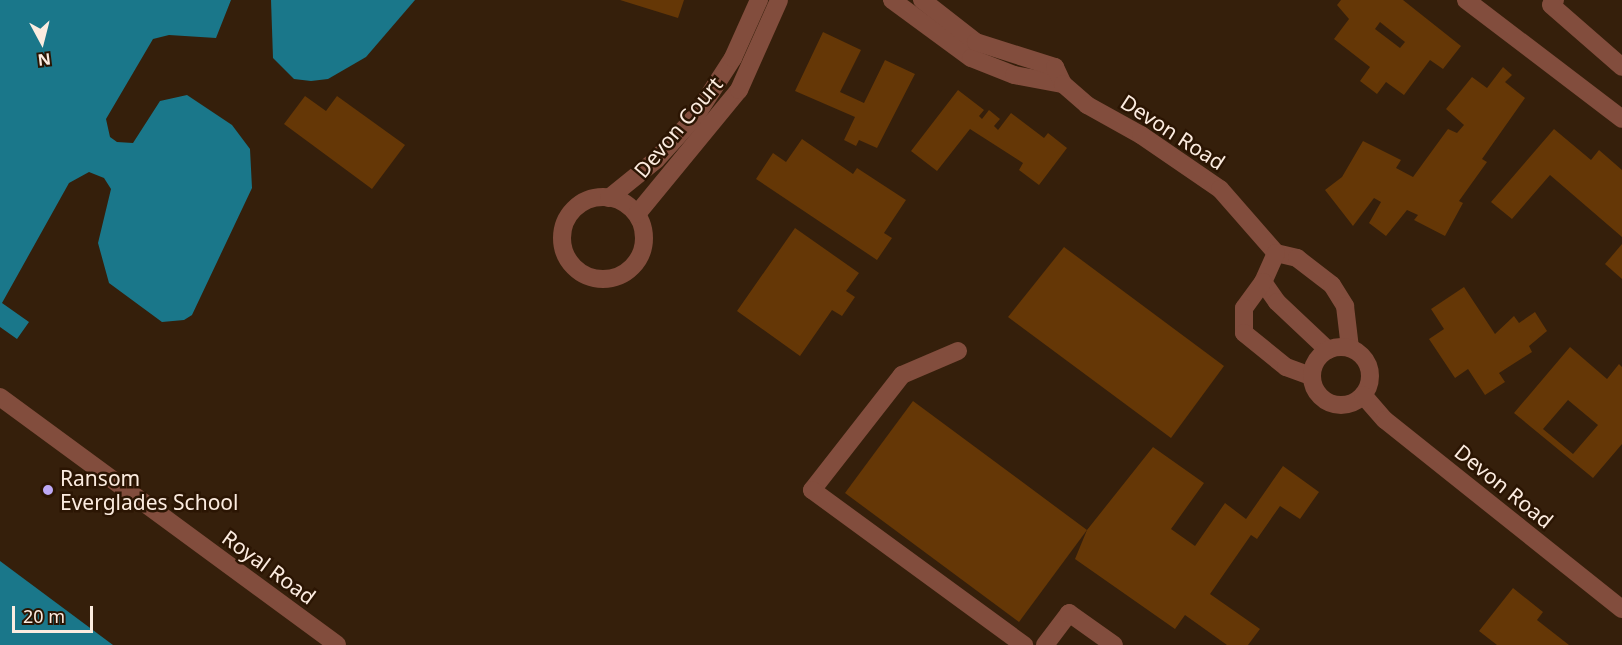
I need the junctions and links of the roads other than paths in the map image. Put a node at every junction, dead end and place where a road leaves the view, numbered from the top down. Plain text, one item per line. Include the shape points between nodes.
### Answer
1 (759, 0) edge
2 (779, 0) edge
3 (892, 0) edge
4 (922, 0) edge
5 (1466, 0) edge
6 (1555, 0) edge
7 (1622, 67) edge
8 (1063, 84) junction
9 (1622, 119) edge
10 (609, 198) junction
11 (637, 214) junction
12 (1276, 253) junction
13 (1263, 282) junction
14 (1350, 348) junction
15 (1328, 350) junction
16 (958, 351) dead end
17 (1311, 376) junction
18 (1363, 395) junction
19 (0, 398) edge
20 (1622, 609) edge
21 (337, 645) edge
22 (1024, 645) edge
23 (1045, 645) edge
24 (1114, 645) edge

1 - 10 street, Devon Court via 733,58 695,117 656,160
2 - 11 street, Devon Court via 740,90
3 - 8 street via 971,58 1014,75
4 - 8 street, Devon Road via 976,42 1055,67
5 - 9 street
6 - 7 street via 1551,5
8 - 12 street, Devon Road via 1087,105 1141,135 1220,189
10 - 11 street
10 - 11 street via 596,198 573,211 562,235 568,260 588,277 614,278 636,264 645,239
12 - 13 street
12 - 14 street, Devon Road via 1297,258 1332,285 1345,306
13 - 15 street via 1277,302
13 - 17 street via 1244,309 1244,333 1286,367
14 - 15 street
14 - 18 street via 1369,367 1369,385
15 - 17 street via 1317,359
16 - 22 street via 902,375 812,490
17 - 18 street via 1317,393 1332,404 1350,404
18 - 20 street, Devon Road via 1385,420
19 - 21 street, Royal Road
23 - 24 street via 1069,613

